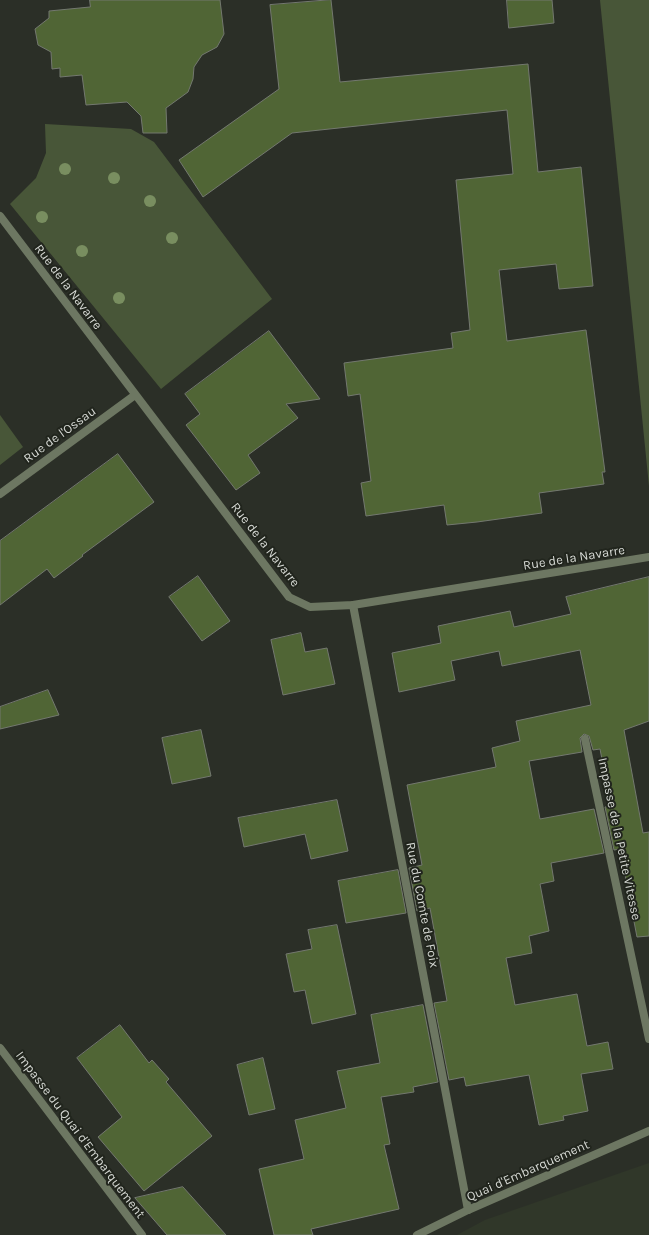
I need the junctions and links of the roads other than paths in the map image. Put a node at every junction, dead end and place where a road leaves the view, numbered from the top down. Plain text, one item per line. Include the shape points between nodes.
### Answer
1 (0, 216) edge
2 (135, 395) junction
3 (0, 494) edge
4 (649, 557) edge
5 (353, 605) junction
6 (585, 739) dead end
7 (649, 1039) edge
8 (0, 1048) edge
9 (649, 1131) edge
10 (468, 1210) junction
11 (142, 1235) edge
12 (418, 1235) edge

1 - 2 street, Rue de la Navarre
2 - 3 street, Rue de l'Ossau
2 - 5 street, Rue de la Navarre via 289,597 310,607
4 - 5 street, Rue de la Navarre
5 - 10 street, Rue du Comte de Foix
6 - 7 street, Impasse de la Petite Vitesse
8 - 11 street, Impasse du Quai d'Embarquement
9 - 10 street, Quai d'Embarquement
10 - 12 street, Quai d'Embarquement

